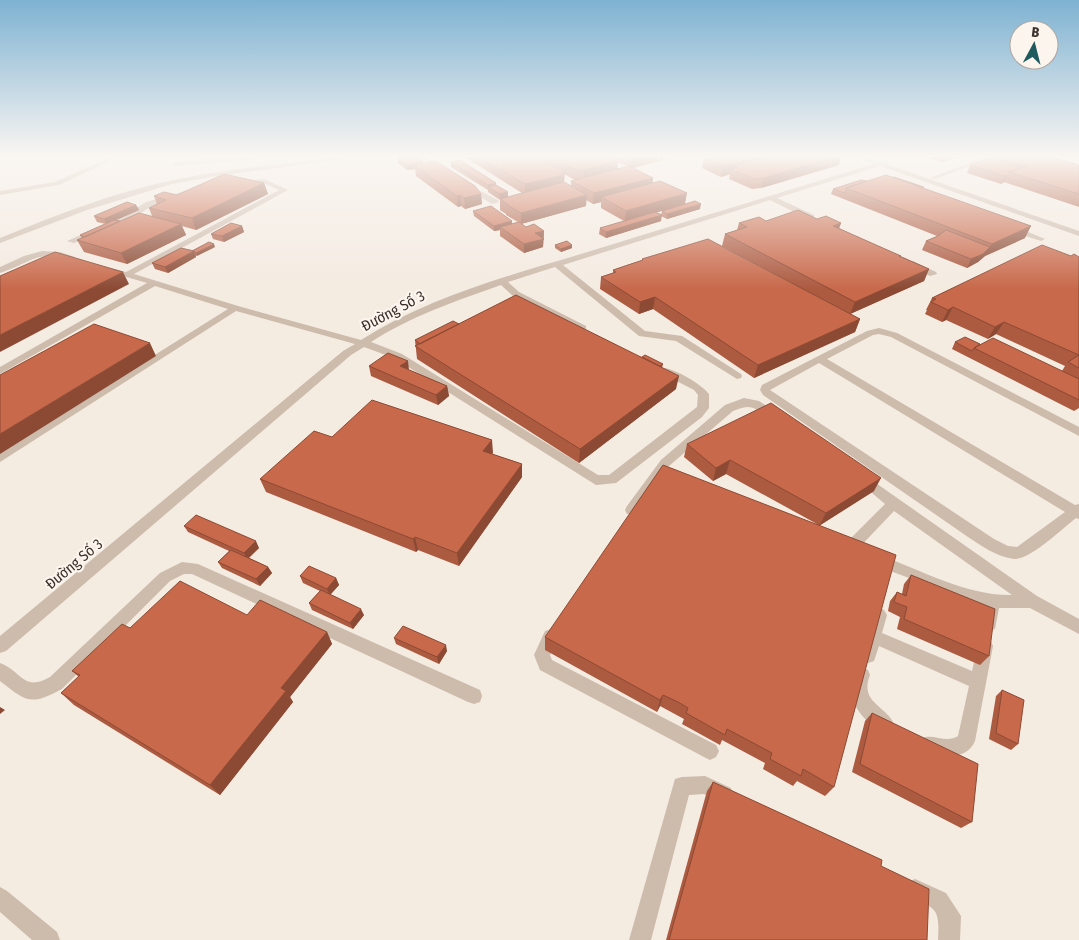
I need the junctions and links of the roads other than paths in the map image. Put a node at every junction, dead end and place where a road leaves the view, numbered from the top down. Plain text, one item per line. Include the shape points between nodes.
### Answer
1 (110, 201) edge
2 (159, 201) edge
3 (265, 201) edge
4 (761, 201) edge
5 (776, 201) edge
6 (984, 201) edge
7 (1000, 201) edge
8 (822, 222) edge
9 (1004, 226) edge
10 (1079, 228) edge
11 (1079, 234) edge
12 (1041, 239) dead end
13 (71, 241) dead end
14 (0, 242) edge
15 (82, 261) edge
16 (908, 262) edge
17 (557, 264) junction
18 (100, 266) edge
19 (0, 270) edge
20 (933, 274) dead end
21 (126, 275) junction
22 (502, 281) junction
23 (154, 283) junction
24 (235, 308) junction
25 (594, 334) edge
26 (363, 343) junction
27 (821, 360) junction
28 (654, 365) edge
29 (0, 371) edge
30 (737, 376) dead end
31 (1079, 432) edge
32 (0, 458) edge
33 (840, 460) edge
34 (659, 471) junction
35 (855, 472) edge
36 (677, 478) edge
37 (893, 504) junction
38 (1078, 512) edge
39 (624, 524) edge
40 (890, 565) junction
41 (886, 583) edge
42 (882, 601) edge
43 (1032, 601) junction
44 (993, 602) junction
45 (558, 624) edge
46 (1079, 627) edge
47 (874, 637) junction
48 (0, 646) edge
49 (0, 671) edge
50 (978, 682) junction
51 (474, 696) dead end
52 (896, 729) edge
53 (913, 737) edge
54 (710, 751) dead end
55 (739, 802) edge
56 (895, 879) edge
57 (0, 899) edge
58 (49, 940) edge
59 (640, 940) edge
60 (949, 940) edge

1 - 14 street
2 - 13 street
3 - 21 street
4 - 17 street, Đường Số 3
5 - 8 street
6 - 11 street
7 - 10 street
9 - 12 street
15 - 19 street via 56,252 42,252
16 - 20 street
17 - 22 street, Đường Số 3
17 - 30 street via 642,334 679,338
18 - 21 street
21 - 23 street
22 - 25 street via 516,294
22 - 26 street, Đường Số 3 via 430,307
23 - 24 street
23 - 29 street
24 - 26 street
24 - 32 street
26 - 28 street via 398,356 596,480 612,480 703,408 704,394 698,388
26 - 48 street, Đường Số 3
27 - 31 street via 879,330
27 - 38 street
27 - 38 street via 765,390 1002,550 1020,553
33 - 34 street via 764,408 744,402 729,408
34 - 36 street
34 - 39 street
35 - 37 street
37 - 40 street via 844,547
37 - 43 street
40 - 41 street
40 - 44 street
42 - 47 street
43 - 44 street
43 - 46 street
44 - 50 street
45 - 54 street via 542,655 546,665
47 - 50 street
47 - 52 street via 858,686 864,703 879,721
49 - 51 street via 28,692 41,691 56,683 165,577 182,568 193,568
50 - 53 street via 966,741 959,747 950,749 930,745
55 - 59 street via 705,785 682,786
56 - 60 street via 939,900 950,916
57 - 58 street

